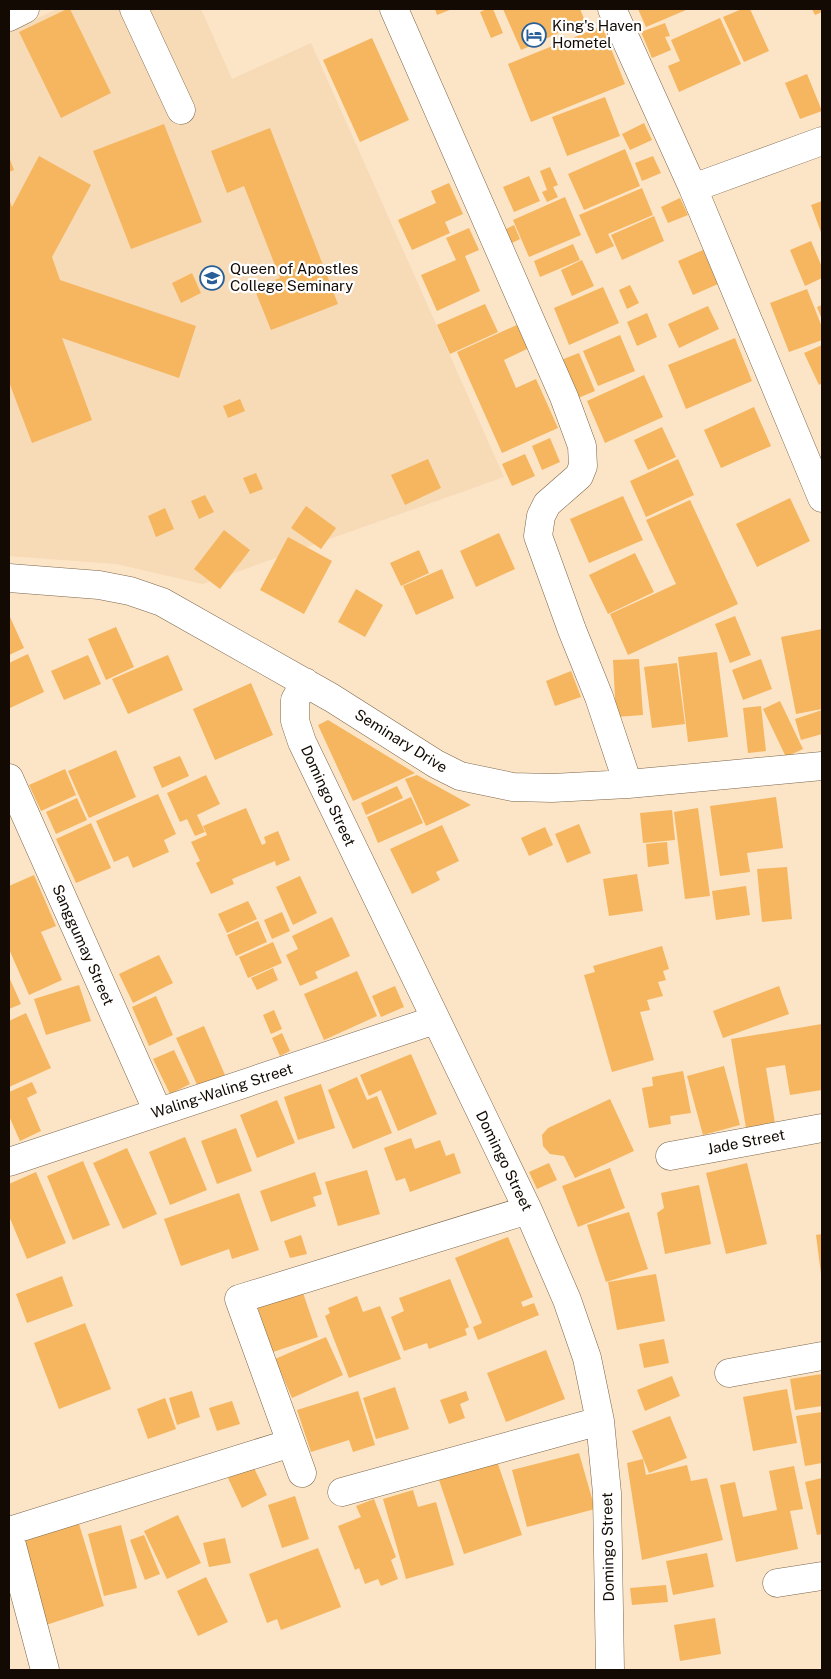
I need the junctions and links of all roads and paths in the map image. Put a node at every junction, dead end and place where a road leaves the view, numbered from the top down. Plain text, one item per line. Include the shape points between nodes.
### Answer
1 (25, 9) edge
2 (134, 9) edge
3 (394, 9) edge
4 (612, 9) edge
5 (9, 17) edge
6 (180, 110) dead end
7 (822, 142) edge
8 (693, 188) junction
9 (822, 498) edge
10 (9, 578) edge
11 (304, 682) junction
12 (822, 766) edge
13 (9, 778) edge
14 (628, 784) junction
15 (435, 1020) junction
16 (158, 1112) junction
17 (822, 1128) edge
18 (670, 1156) dead end
19 (9, 1162) edge
20 (528, 1210) junction
21 (822, 1356) edge
22 (729, 1372) dead end
23 (600, 1421) junction
24 (291, 1443) junction
25 (302, 1472) dead end
26 (342, 1492) dead end
27 (9, 1532) edge
28 (822, 1576) edge
29 (777, 1583) dead end
30 (45, 1670) edge
31 (610, 1670) edge

1 - 5 street
2 - 6 street
3 - 14 street via 564,397 582,446 583,466 579,476 547,504 541,516 538,536
4 - 8 street
7 - 8 street
8 - 9 street
10 - 11 street, Seminary Drive via 130,590 162,602
11 - 14 street, Seminary Drive via 460,776 513,787
11 - 15 street, Domingo Street via 295,700 295,721 302,742
12 - 14 street, Seminary Drive
13 - 16 street, Sanggumay Street
15 - 16 street, Waling-Waling Street
15 - 20 street, Domingo Street
16 - 19 street, Waling-Waling Street
17 - 18 street, Jade Street
20 - 23 street, Domingo Street via 567,1300 587,1358
20 - 24 street via 239,1299
21 - 22 street
23 - 26 street
23 - 31 street, Domingo Street via 607,1493
24 - 25 street
24 - 27 street
27 - 30 street
28 - 29 street

